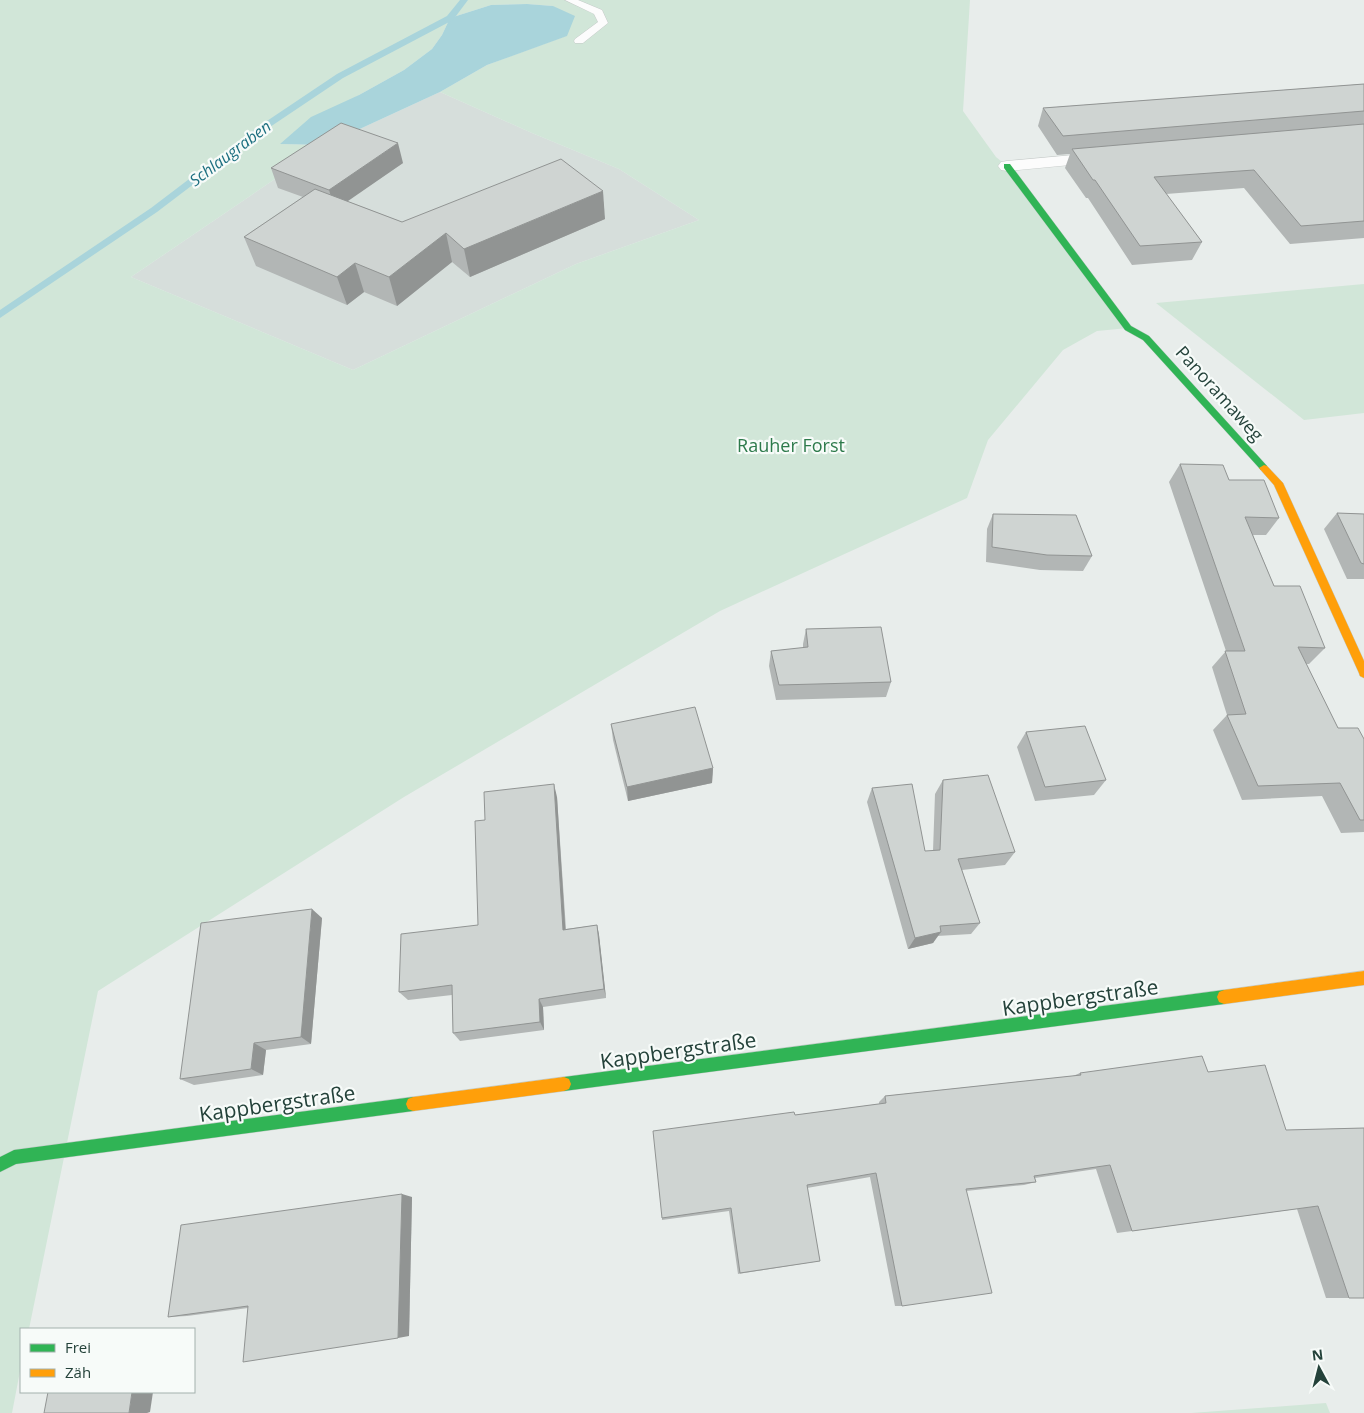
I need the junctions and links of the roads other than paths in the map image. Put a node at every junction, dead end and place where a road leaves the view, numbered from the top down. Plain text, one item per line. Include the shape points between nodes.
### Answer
1 (570, 0) edge
2 (579, 41) dead end
3 (1126, 156) edge
4 (1006, 166) joint
5 (1364, 673) edge
6 (1364, 978) edge
7 (0, 1165) edge

1 - 2 lane via 598,12 603,23
3 - 4 street
4 - 5 street, Panoramaweg via 1128,328 1146,338 1278,483
6 - 7 street, Kappbergstraße via 14,1157

